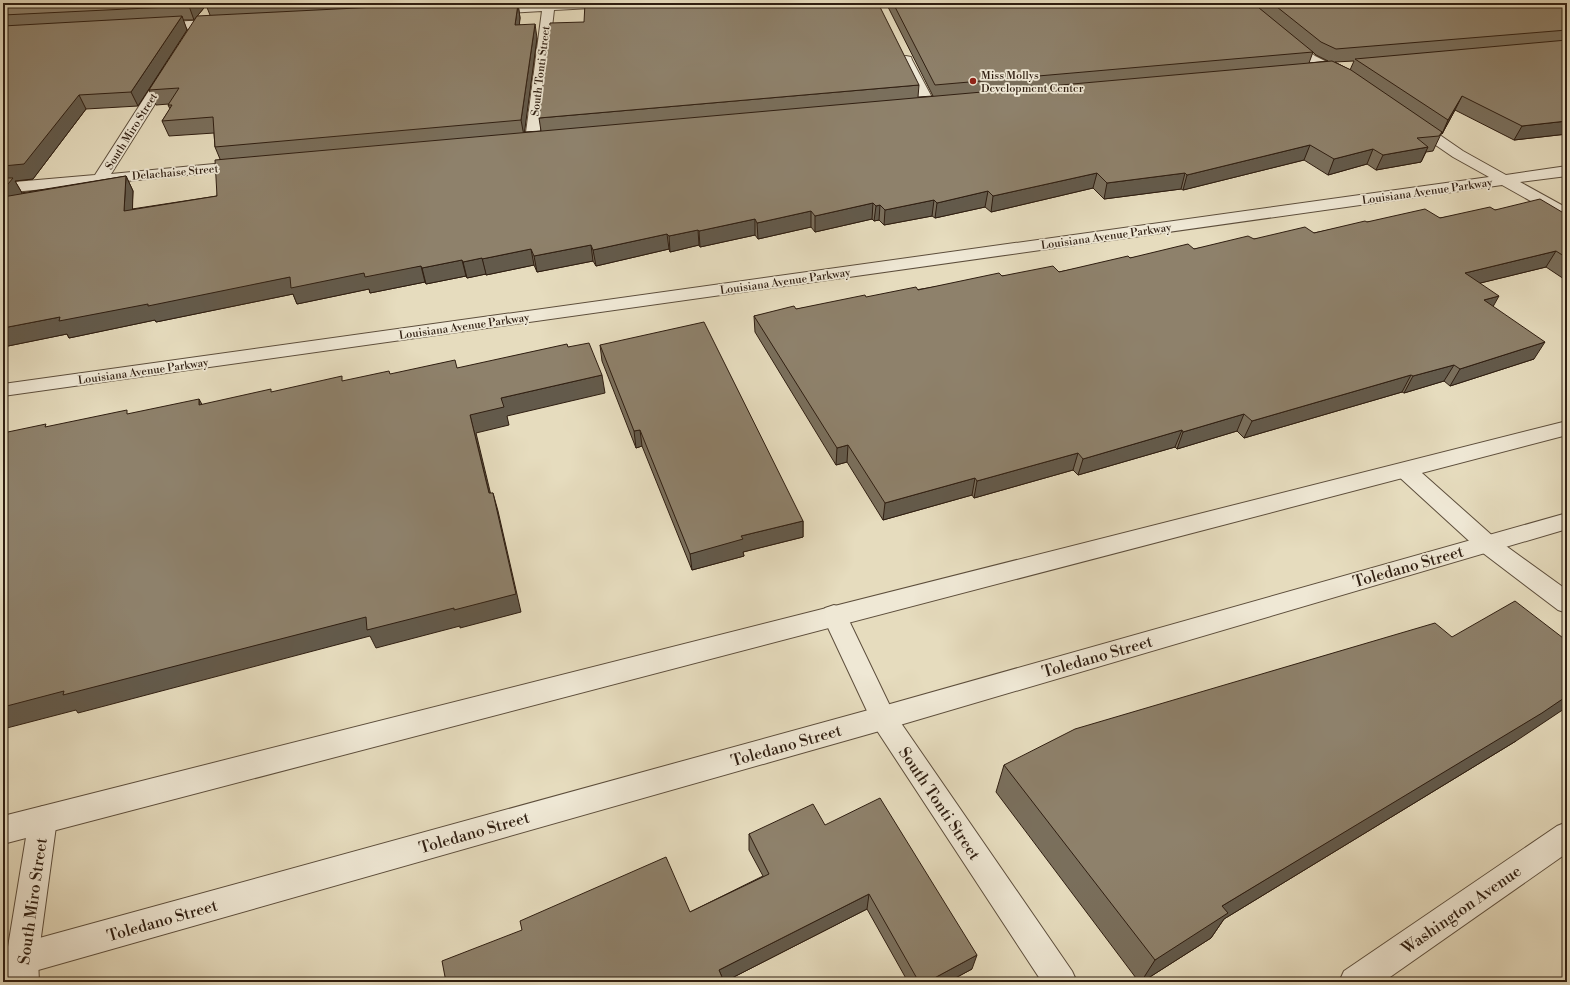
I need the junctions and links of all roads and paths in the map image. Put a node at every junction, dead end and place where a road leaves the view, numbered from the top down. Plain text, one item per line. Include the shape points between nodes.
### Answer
1 (629, 3) edge
2 (1243, 3) edge
3 (548, 5) edge
4 (209, 9) dead end
5 (476, 11) edge
6 (237, 23) edge
7 (198, 25) junction
8 (143, 27) edge
9 (189, 38) edge
10 (902, 51) edge
11 (176, 58) edge
12 (1354, 67) edge
13 (1330, 69) junction
14 (1306, 72) edge
15 (1357, 84) edge
16 (944, 104) edge
17 (929, 105) junction
18 (913, 107) edge
19 (1401, 115) edge
20 (548, 138) edge
21 (532, 140) junction
22 (516, 141) edge
23 (257, 165) edge
24 (1567, 171) edge
25 (100, 179) junction
26 (1504, 180) junction
27 (3, 188) edge
28 (1567, 215) edge
29 (3, 390) edge
30 (1567, 428) edge
31 (1405, 470) junction
32 (1567, 521) edge
33 (1487, 544) junction
34 (1567, 603) edge
35 (834, 615) junction
36 (883, 718) junction
37 (44, 820) junction
38 (3, 830) edge
39 (1567, 836) edge
40 (16, 968) edge
41 (1061, 982) edge
42 (1355, 982) edge

1 - 3 street
2 - 13 street via 1310,59
3 - 5 street
3 - 21 street, South Tonti Street
4 - 7 street
6 - 7 street
7 - 8 street
7 - 9 street
10 - 17 street
11 - 25 street, South Miro Street
12 - 13 street
13 - 14 street
13 - 15 street
16 - 17 street
17 - 18 street
19 - 26 street via 1458,154
20 - 21 street
21 - 22 street
23 - 25 street, Delachaise Street
24 - 26 street, Louisiana Avenue Parkway
25 - 27 street, Delachaise Street
26 - 28 street
26 - 29 street, Louisiana Avenue Parkway
30 - 31 street
31 - 33 street
31 - 35 street
32 - 33 street, Toledano Street
33 - 34 street
33 - 36 street, Toledano Street
35 - 36 street, South Tonti Street
35 - 37 street
36 - 40 street, Toledano Street
36 - 41 street, South Tonti Street
37 - 38 street
37 - 40 street, South Miro Street
39 - 42 street, Washington Avenue

